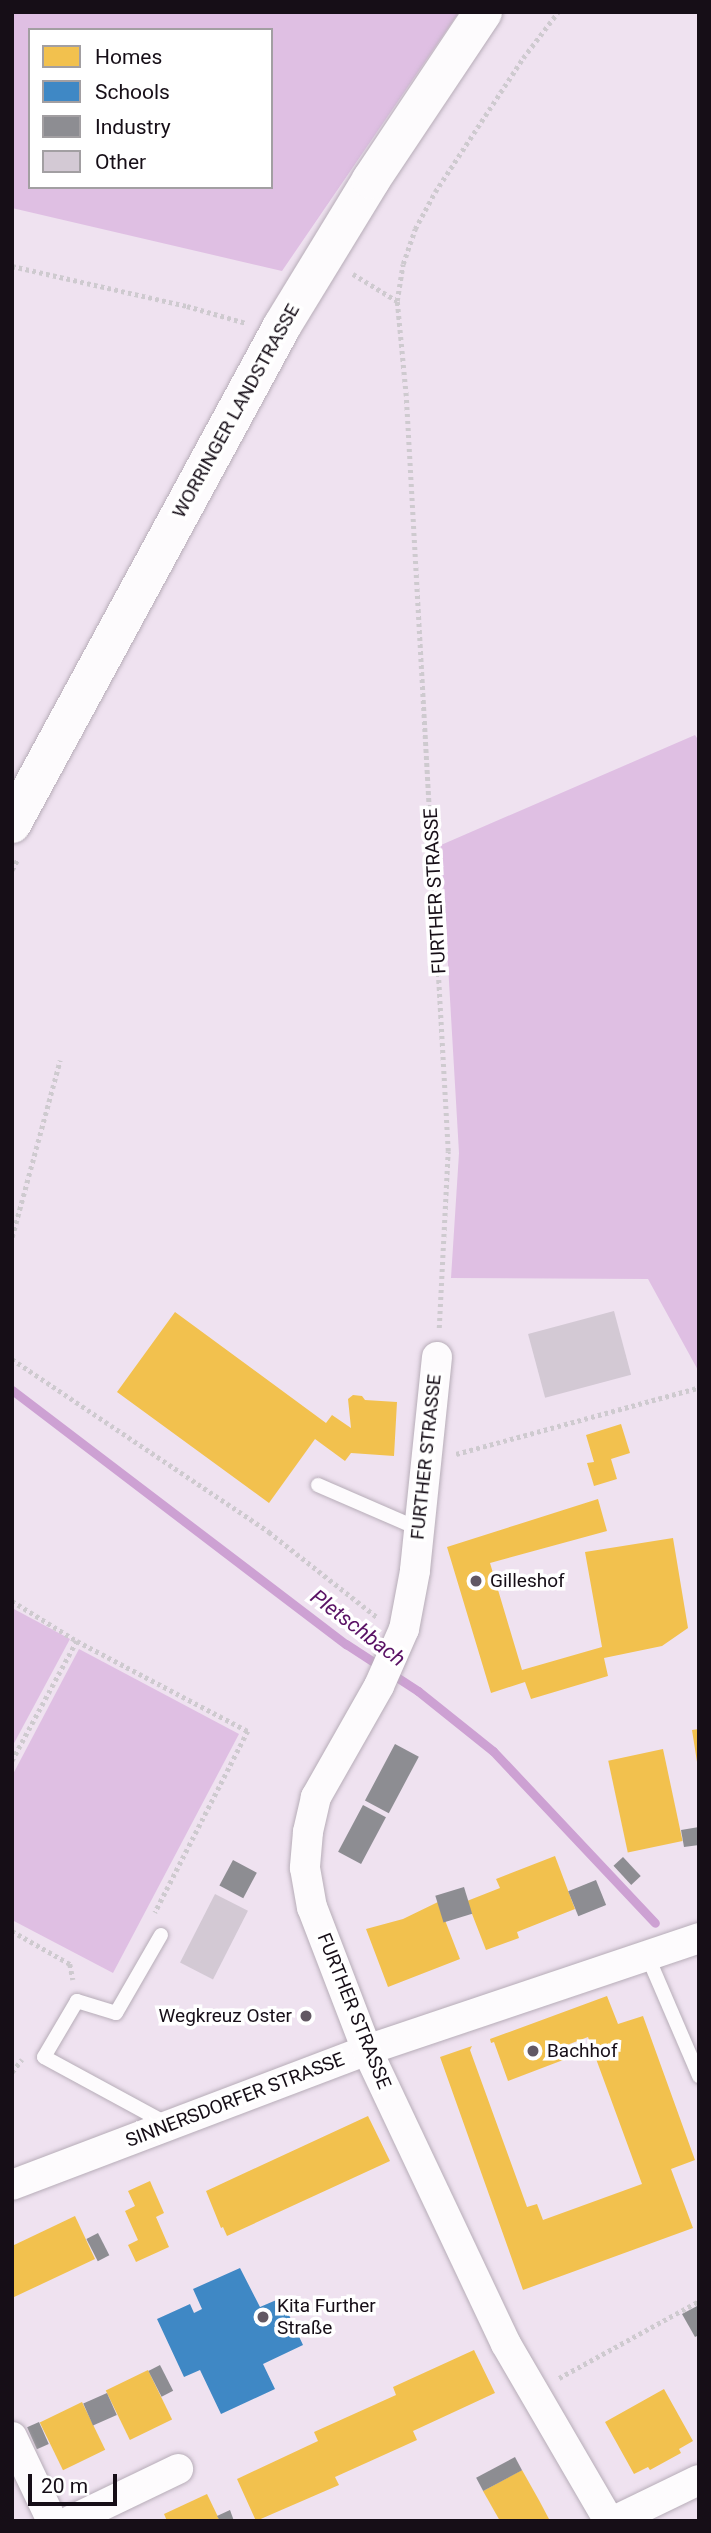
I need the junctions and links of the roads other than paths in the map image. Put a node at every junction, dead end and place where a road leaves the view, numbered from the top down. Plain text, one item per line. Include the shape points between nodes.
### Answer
1 (483, 12) edge
2 (12, 824) edge
3 (437, 1357) road end
4 (317, 1485) dead end
5 (419, 1529) junction
6 (162, 1935) road end
7 (699, 1938) edge
8 (647, 1955) junction
9 (367, 2050) junction
10 (699, 2076) edge
11 (170, 2125) junction
12 (12, 2185) edge
13 (12, 2437) edge
14 (178, 2469) dead end
15 (699, 2480) edge
16 (52, 2521) edge
17 (70, 2521) edge
18 (611, 2521) edge

1 - 2 main road, WORRINGER LANDSTRASSE via 371,180 278,333
3 - 5 street, FURTHER STRASSE
4 - 5 lane
5 - 9 street, FURTHER STRASSE via 400,1641 316,1797 308,1832 305,1868 312,1907
6 - 11 lane via 116,2012 77,2001 44,2057
7 - 8 street, SINNERSDORFER STRASSE
8 - 9 street, SINNERSDORFER STRASSE
8 - 10 lane
9 - 11 street, SINNERSDORFER STRASSE
9 - 18 street, FURTHER STRASSE via 506,2344
11 - 12 street, SINNERSDORFER STRASSE
13 - 16 street
14 - 17 street
15 - 18 street

